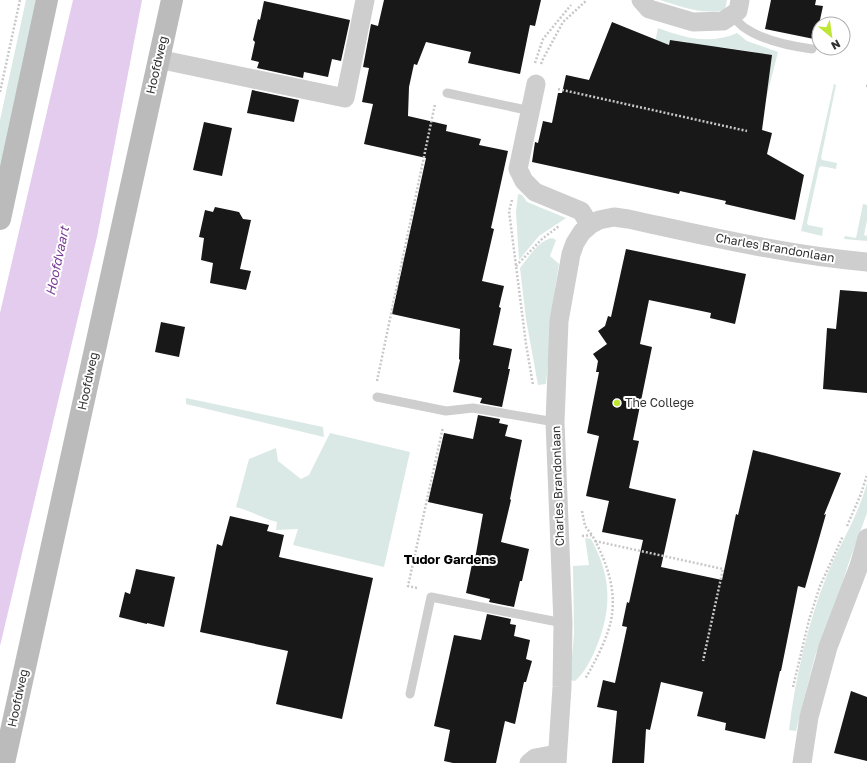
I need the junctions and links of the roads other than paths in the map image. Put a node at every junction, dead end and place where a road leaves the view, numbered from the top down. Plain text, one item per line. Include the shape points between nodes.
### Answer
1 (47, 0) edge
2 (172, 0) edge
3 (365, 0) edge
4 (641, 0) edge
5 (736, 8) edge
6 (811, 49) edge
7 (158, 59) junction
8 (536, 84) road end
9 (447, 93) road end
10 (531, 111) junction
11 (586, 218) junction
12 (0, 219) edge
13 (867, 262) edge
14 (377, 397) road end
15 (555, 422) junction
16 (867, 538) edge
17 (563, 622) junction
18 (410, 694) dead end
19 (557, 758) edge
20 (4, 763) edge
21 (529, 763) edge
22 (802, 763) edge

1 - 12 street
2 - 7 street, Hoofdweg
3 - 7 street via 345,98
4 - 5 street via 649,9 693,22 723,21
5 - 6 lane via 745,28 766,39
7 - 20 street, Hoofdweg
8 - 10 street
9 - 10 lane
10 - 11 street via 518,169 524,181 535,192
11 - 13 street, Charles Brandonlaan via 628,218 767,248
11 - 15 street, Charles Brandonlaan via 571,254 559,321
14 - 15 lane via 446,411 473,408
15 - 17 street, Charles Brandonlaan
16 - 22 street via 828,647 809,717
17 - 18 lane via 431,597
17 - 19 street, Charles Brandonlaan
19 - 21 street, Charles Brandonlaan via 534,758

